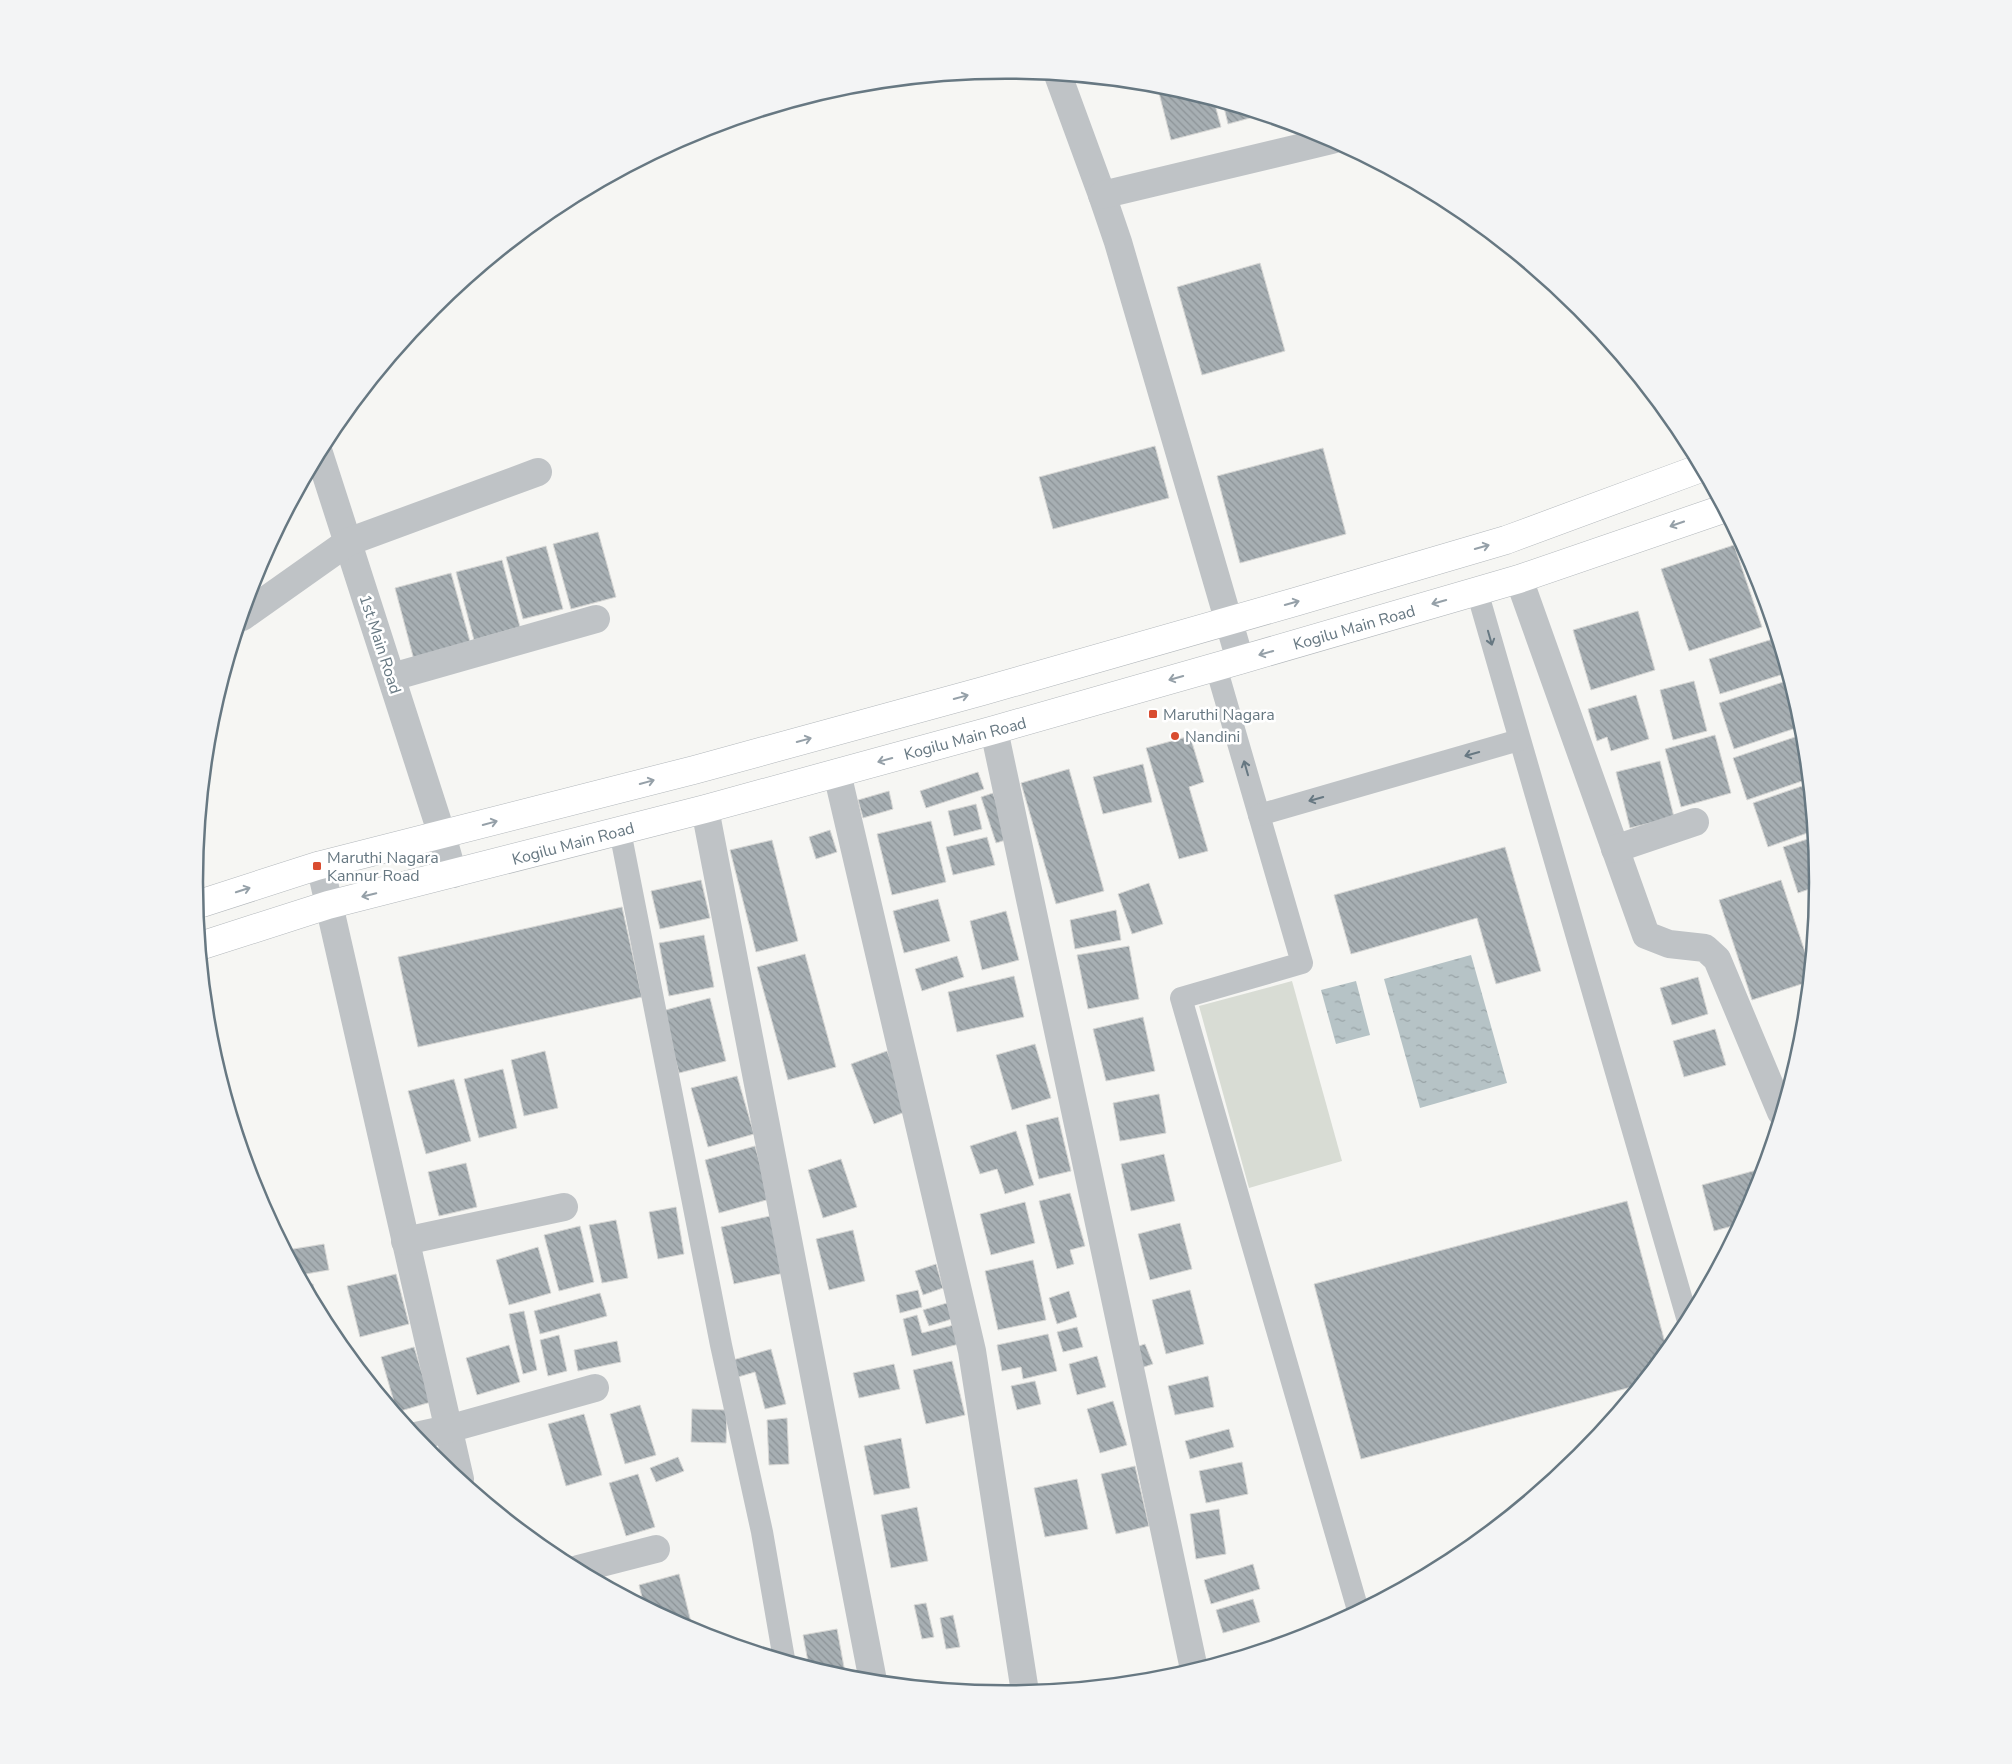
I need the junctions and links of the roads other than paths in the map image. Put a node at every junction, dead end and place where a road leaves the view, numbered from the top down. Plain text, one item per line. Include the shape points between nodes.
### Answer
1 (1060, 80) edge
2 (1319, 143) edge
3 (1102, 194) junction
4 (322, 462) edge
5 (1696, 470) edge
6 (538, 472) dead end
7 (1717, 510) edge
8 (348, 542) junction
9 (1519, 579) junction
10 (1477, 591) junction
11 (250, 611) edge
12 (596, 619) dead end
13 (1228, 621) junction
14 (1228, 663) junction
15 (392, 677) junction
16 (994, 730) junction
17 (1519, 740) junction
18 (837, 773) junction
19 (705, 809) junction
20 (1259, 815) junction
21 (1695, 822) dead end
22 (620, 831) junction
23 (442, 835) junction
24 (1615, 849) junction
25 (320, 865) junction
26 (453, 874) junction
27 (203, 902) edge
28 (328, 905) junction
29 (205, 944) edge
30 (1778, 1104) edge
31 (564, 1207) dead end
32 (405, 1241) junction
33 (1685, 1311) edge
34 (595, 1388) dead end
35 (448, 1429) junction
36 (423, 1434) edge
37 (457, 1468) edge
38 (656, 1549) dead end
39 (586, 1567) edge
40 (1356, 1604) edge
41 (783, 1654) edge
42 (1193, 1663) edge
43 (872, 1673) edge
44 (1024, 1685) edge

1 - 3 street
2 - 3 street
3 - 13 street
4 - 8 street, 1st Main Road
13 -> 5 main road via 1506,540
6 - 8 street
7 -> 9 main road, Kogilu Main Road
8 - 11 street
8 - 15 street, 1st Main Road
9 - 10 main road, Kogilu Main Road
9 - 24 street
10 -> 14 main road, Kogilu Main Road
10 -> 17 lane
12 - 15 street
13 - 14 street
23 -> 13 main road via 723,762
14 -> 16 main road, Kogilu Main Road
20 -> 14 lane
15 - 23 street, 1st Main Road
16 -> 18 main road, Kogilu Main Road
16 - 42 street
17 -> 20 lane
17 - 33 lane
18 - 19 main road, Kogilu Main Road
18 - 44 street via 972,1351
19 - 22 main road, Kogilu Main Road
19 - 43 street
20 - 40 lane via 1302,963 1181,998
21 - 24 street
22 - 26 main road, Kogilu Main Road
22 - 41 lane via 721,1345 762,1532
23 - 25 main road
23 - 26 street, 1st Main Road
24 - 30 street via 1646,935 1669,944 1705,948 1717,959
27 -> 25 main road
25 - 28 street
26 -> 28 main road, Kogilu Main Road
28 - 29 main road, Kogilu Main Road
28 - 32 street
31 - 32 street
32 - 35 street
34 - 35 street
35 - 36 street
35 - 37 street
38 - 39 street

